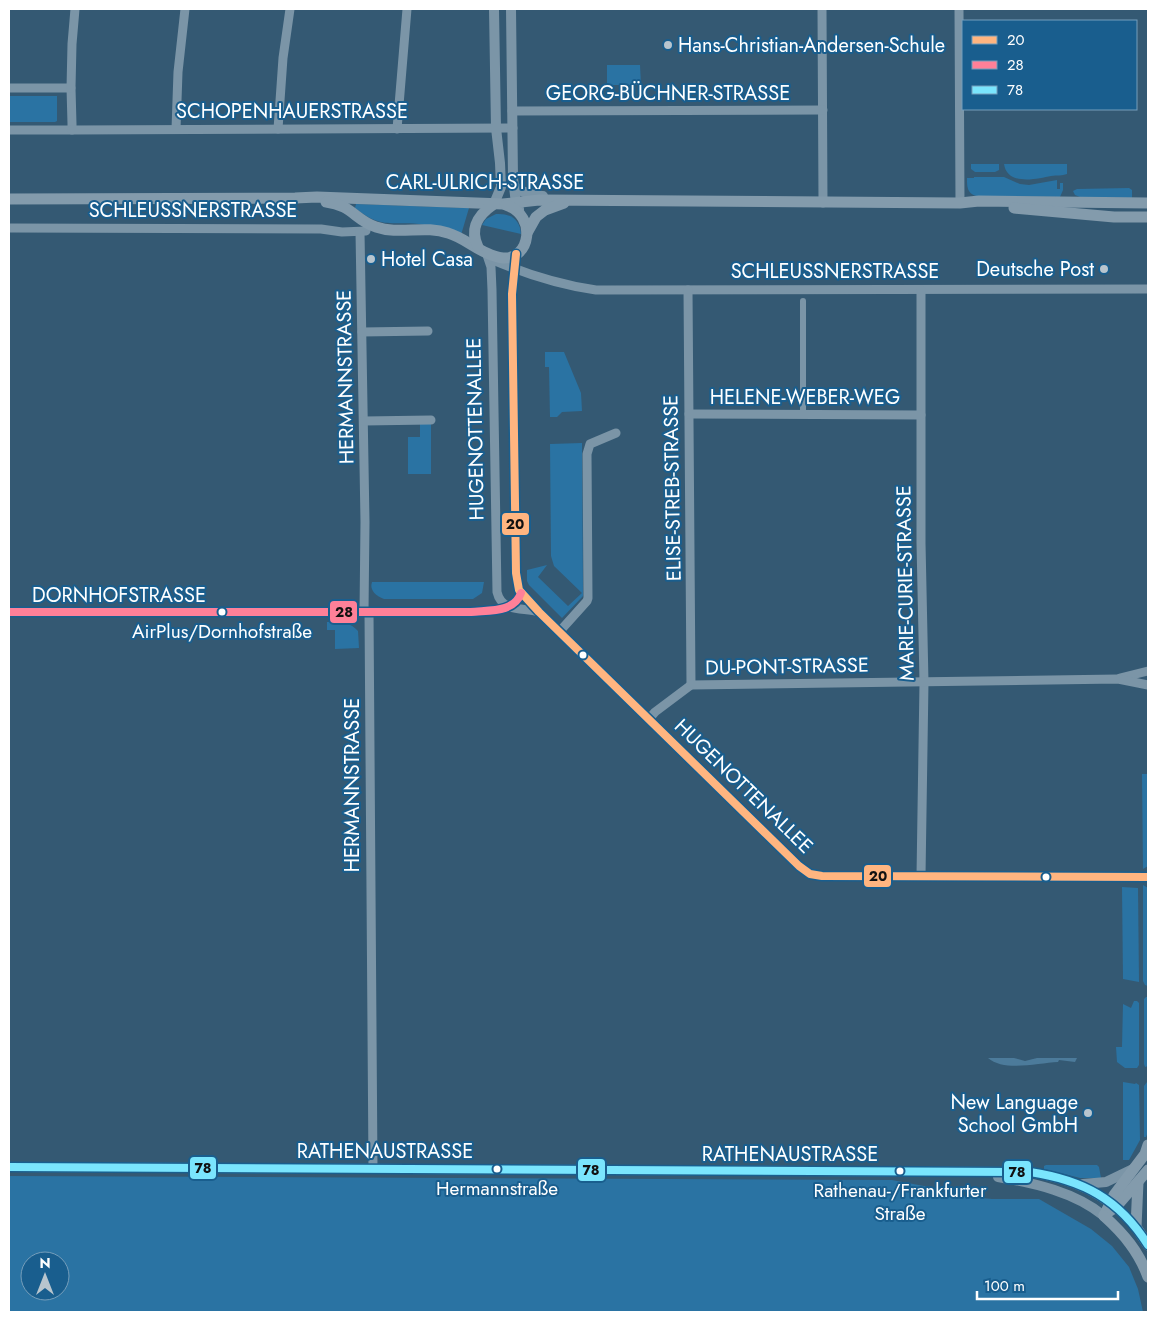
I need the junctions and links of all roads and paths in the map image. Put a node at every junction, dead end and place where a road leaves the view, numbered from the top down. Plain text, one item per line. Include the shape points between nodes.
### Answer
1 (75, 9) edge
2 (185, 9) edge
3 (290, 9) edge
4 (406, 9) edge
5 (494, 9) edge
6 (511, 9) edge
7 (822, 9) edge
8 (959, 9) edge
9 (9, 88) edge
10 (71, 88) junction
11 (512, 110) junction
12 (823, 110) junction
13 (496, 128) junction
14 (513, 128) junction
15 (176, 129) junction
16 (278, 129) junction
17 (397, 129) junction
18 (9, 130) edge
19 (72, 130) junction
20 (498, 157) junction
21 (515, 187) junction
22 (295, 198) junction
23 (9, 199) edge
24 (568, 201) junction
25 (476, 203) junction
26 (823, 203) junction
27 (960, 203) junction
28 (1148, 203) edge
29 (499, 204) junction
30 (516, 204) junction
31 (523, 216) junction
32 (1148, 218) edge
33 (376, 227) junction
34 (9, 228) edge
35 (360, 232) junction
36 (527, 233) junction
37 (483, 252) junction
38 (514, 262) junction
39 (1148, 289) edge
40 (688, 290) junction
41 (921, 290) junction
42 (803, 301) dead end
43 (362, 332) junction
44 (428, 332) dead end
45 (689, 414) junction
46 (803, 414) junction
47 (920, 414) junction
48 (431, 420) dead end
49 (364, 421) junction
50 (616, 433) dead end
51 (521, 593) junction
52 (508, 608) junction
53 (9, 612) edge
54 (367, 612) junction
55 (539, 612) junction
56 (560, 631) junction
57 (1148, 671) edge
58 (1118, 679) junction
59 (924, 682) junction
60 (1148, 684) edge
61 (691, 685) junction
62 (649, 719) junction
63 (921, 876) junction
64 (1148, 877) edge
65 (1148, 1145) edge
66 (9, 1167) edge
67 (1136, 1168) junction
68 (373, 1169) junction
69 (1148, 1170) edge
70 (970, 1172) junction
71 (1138, 1182) junction
72 (1082, 1184) junction
73 (1113, 1204) junction
74 (1104, 1216) junction
75 (1136, 1227) junction
76 (1148, 1245) edge
77 (1148, 1277) edge

1 - 10 street
2 - 15 street
3 - 16 street
4 - 17 street
5 - 13 street, HUGENOTTENALLEE
6 - 11 street
7 - 12 street
8 - 27 street
9 - 10 street
10 - 19 street
11 - 12 street, GEORG-BÜCHNER-STRASSE
11 - 14 street
12 - 26 street
13 - 14 street, SCHOPENHAUERSTRASSE
13 - 17 street, SCHOPENHAUERSTRASSE
13 - 20 street, HUGENOTTENALLEE
14 - 21 street
15 - 16 street, SCHOPENHAUERSTRASSE
15 - 19 street, SCHOPENHAUERSTRASSE
16 - 17 street, SCHOPENHAUERSTRASSE
18 - 19 street, SCHOPENHAUERSTRASSE
20 - 25 street, HUGENOTTENALLEE via 492,195 486,201
20 - 29 street, HUGENOTTENALLEE
21 - 24 street via 533,196
21 - 30 street
22 - 23 main road, CARL-ULRICH-STRASSE
22 - 25 main road, CARL-ULRICH-STRASSE
22 - 33 main road, SCHLEUSSNERSTRASSE via 336,203
24 - 26 main road, CARL-ULRICH-STRASSE
24 - 30 main road, CARL-ULRICH-STRASSE via 539,200
24 - 36 main road, HUGENOTTENALLEE via 536,217
25 - 29 main road, CARL-ULRICH-STRASSE
26 - 27 main road, CARL-ULRICH-STRASSE
27 - 28 main road, CARL-ULRICH-STRASSE via 979,200
27 - 32 main road, CARL-ULRICH-STRASSE via 978,207
29 - 30 main road, CARL-ULRICH-STRASSE
29 - 31 main road
29 - 37 main road, HUGENOTTENALLEE via 480,215 476,222 474,235
30 - 31 street
31 - 36 main road
33 - 35 street, SCHLEUSSNERSTRASSE
33 - 37 main road, SCHLEUSSNERSTRASSE via 431,228 449,233
34 - 35 street, SCHLEUSSNERSTRASSE via 321,229
35 - 43 street, HERMANNSTRASSE
36 - 38 main road, HUGENOTTENALLEE via 526,242
37 - 38 street, SCHLEUSSNERSTRASSE
37 - 38 main road via 510,257
37 - 52 street, HUGENOTTENALLEE via 491,267 492,290 496,587 499,599
38 - 40 street, SCHLEUSSNERSTRASSE via 525,271 556,282 596,290
38 - 51 street, HUGENOTTENALLEE via 516,573
39 - 41 street, SCHLEUSSNERSTRASSE
40 - 41 street, SCHLEUSSNERSTRASSE
40 - 45 street, ELISE-STREB-STRASSE
41 - 47 street, MARIE-CURIE-STRASSE
42 - 46 street
43 - 44 street
43 - 49 street, HERMANNSTRASSE
45 - 46 street, HELENE-WEBER-WEG
45 - 61 street, ELISE-STREB-STRASSE
46 - 47 street, HELENE-WEBER-WEG
47 - 59 street, MARIE-CURIE-STRASSE
48 - 49 street
49 - 54 street, HERMANNSTRASSE
50 - 56 street via 590,444 586,454 588,601
51 - 52 street
51 - 55 street, HUGENOTTENALLEE
52 - 54 street, DORNHOFSTRASSE via 471,612
52 - 55 street
53 - 54 street, DORNHOFSTRASSE
54 - 68 street, HERMANNSTRASSE
55 - 56 street, HUGENOTTENALLEE
56 - 62 street, HUGENOTTENALLEE
57 - 58 street, DU-PONT-STRASSE
58 - 59 street, DU-PONT-STRASSE
58 - 60 street, DU-PONT-STRASSE
59 - 61 street, DU-PONT-STRASSE
59 - 63 street, MARIE-CURIE-STRASSE
61 - 62 street, DU-PONT-STRASSE
62 - 63 street, HUGENOTTENALLEE via 806,872 814,876
63 - 64 street, HUGENOTTENALLEE
65 - 67 main road
66 - 68 street, RATHENAUSTRASSE
67 - 72 street via 1106,1182
67 - 73 main road
68 - 70 street, RATHENAUSTRASSE
69 - 71 main road
70 - 72 street, RATHENAUSTRASSE via 1030,1172
70 - 74 street, RATHENAUSTRASSE via 1047,1188 1095,1208
71 - 73 main road
71 - 75 main road
72 - 73 street, RATHENAUSTRASSE
73 - 74 main road
73 - 75 street, RATHENAUSTRASSE
74 - 77 main road via 1134,1248
75 - 76 main road

